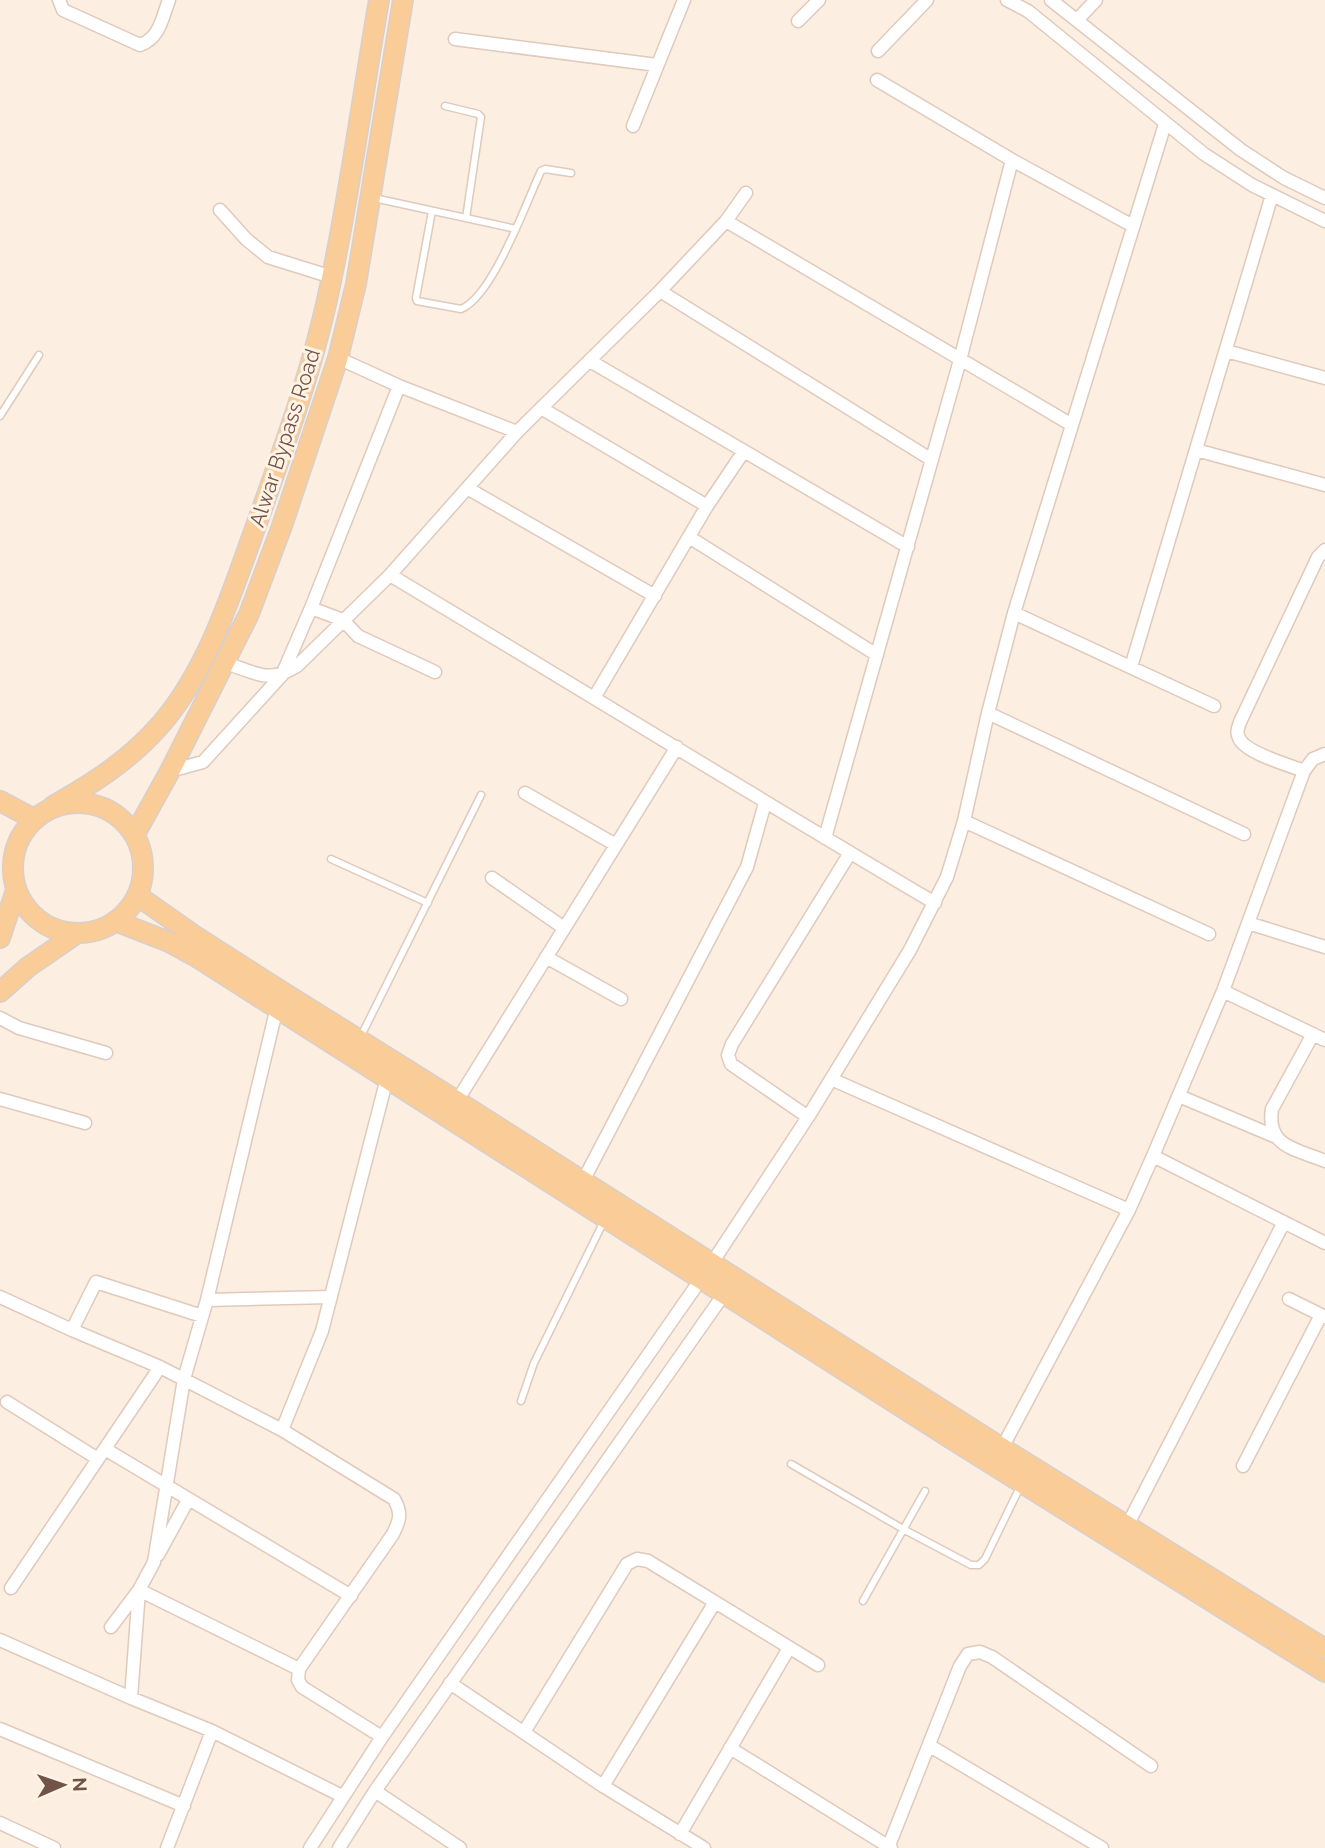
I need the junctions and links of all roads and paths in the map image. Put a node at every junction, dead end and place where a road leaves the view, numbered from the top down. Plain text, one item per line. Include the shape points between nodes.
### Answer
1 (59, 0) edge
2 (169, 0) edge
3 (379, 0) edge
4 (403, 0) edge
5 (684, 0) edge
6 (819, 0) edge
7 (928, 0) edge
8 (1007, 0) edge
9 (1051, 0) edge
10 (1096, 0) edge
11 (1077, 20) junction
12 (798, 21) dead end
13 (455, 39) dead end
14 (878, 51) dead end
15 (657, 65) junction
16 (877, 80) dead end
17 (445, 106) dead end
18 (1165, 124) junction
19 (633, 126) dead end
20 (1012, 160) junction
21 (571, 173) dead end
22 (746, 193) dead end
23 (1272, 195) junction
24 (371, 198) junction
25 (1325, 198) edge
26 (220, 209) dead end
27 (432, 211) junction
28 (466, 218) junction
29 (726, 221) junction
30 (1325, 221) edge
31 (1133, 226) junction
32 (516, 229) junction
33 (332, 276) junction
34 (660, 291) junction
35 (1226, 351) junction
36 (39, 355) dead end
37 (338, 358) junction
38 (960, 360) junction
39 (590, 361) junction
40 (1325, 378) edge
41 (398, 386) junction
42 (541, 408) junction
43 (0, 416) edge
44 (1072, 425) junction
45 (517, 432) junction
46 (1196, 450) junction
47 (744, 451) junction
48 (932, 460) junction
49 (1325, 485) edge
50 (467, 488) junction
51 (707, 506) junction
52 (689, 537) junction
53 (908, 547) junction
54 (1325, 550) edge
55 (390, 575) junction
56 (655, 596) junction
57 (311, 608) junction
58 (1014, 613) junction
59 (343, 620) junction
60 (877, 655) junction
61 (226, 663) junction
62 (1131, 667) junction
63 (435, 672) dead end
64 (282, 675) junction
65 (594, 698) junction
66 (1214, 706) dead end
67 (988, 713) junction
68 (677, 747) junction
69 (1325, 754) edge
70 (170, 771) junction
71 (1304, 771) junction
72 (525, 793) dead end
73 (481, 795) dead end
74 (0, 802) edge
75 (765, 803) junction
76 (53, 806) junction
77 (34, 819) junction
78 (964, 821) junction
79 (135, 834) junction
80 (1244, 834) dead end
81 (0, 837) edge
82 (825, 838) junction
83 (616, 845) junction
84 (16, 849) junction
85 (850, 853) junction
86 (331, 859) dead end
87 (492, 878) dead end
88 (16, 890) junction
89 (138, 896) junction
90 (428, 903) junction
91 (935, 903) junction
92 (115, 921) junction
93 (1248, 923) junction
94 (564, 929) junction
95 (76, 934) junction
96 (1209, 934) dead end
97 (0, 938) edge
98 (1325, 947) edge
99 (546, 957) junction
100 (1223, 991) junction
101 (0, 992) edge
102 (621, 999) dead end
103 (277, 1007) junction
104 (0, 1018) edge
105 (1319, 1037) edge
106 (359, 1040) junction
107 (106, 1053) dead end
108 (387, 1078) junction
109 (831, 1079) junction
110 (1179, 1096) junction
111 (0, 1099) edge
112 (457, 1101) junction
113 (808, 1117) junction
114 (85, 1123) dead end
115 (1274, 1136) junction
116 (1153, 1156) junction
117 (1325, 1161) edge
118 (583, 1181) junction
119 (1129, 1210) junction
120 (605, 1219) junction
121 (1284, 1222) junction
122 (1325, 1243) edge
123 (712, 1263) junction
124 (701, 1279) junction
125 (724, 1294) junction
126 (0, 1297) edge
127 (331, 1297) junction
128 (1289, 1299) dead end
129 (207, 1300) junction
130 (202, 1316) junction
131 (1323, 1316) edge
132 (72, 1330) junction
133 (160, 1367) junction
134 (184, 1378) junction
135 (521, 1401) dead end
136 (7, 1402) dead end
137 (282, 1430) junction
138 (1002, 1448) junction
139 (101, 1454) junction
140 (791, 1464) dead end
141 (1243, 1466) dead end
142 (1022, 1483) junction
143 (166, 1487) junction
144 (925, 1491) dead end
145 (188, 1500) junction
146 (1127, 1526) junction
147 (903, 1529) junction
148 (154, 1562) junction
149 (11, 1588) dead end
150 (139, 1590) junction
151 (351, 1596) junction
152 (863, 1601) dead end
153 (715, 1602) junction
154 (111, 1627) dead end
155 (0, 1640) edge
156 (789, 1648) junction
157 (1325, 1649) edge
158 (818, 1665) dead end
159 (299, 1669) junction
160 (1325, 1672) edge
161 (450, 1683) junction
162 (131, 1698) junction
163 (0, 1729) edge
164 (212, 1731) junction
165 (524, 1732) junction
166 (382, 1737) junction
167 (930, 1746) junction
168 (730, 1748) junction
169 (1151, 1766) dead end
170 (603, 1786) junction
171 (375, 1791) junction
172 (342, 1796) junction
173 (184, 1806) junction
174 (0, 1823) edge
175 (680, 1834) junction
176 (54, 1848) edge
177 (167, 1848) edge
178 (310, 1848) edge
179 (339, 1848) edge
180 (460, 1848) edge
181 (705, 1848) edge
182 (889, 1848) edge
183 (1102, 1848) edge

1 - 2 street via 63,10 140,45 157,34
3 - 33 main road, Alwar Bypass Road
4 - 24 main road, Alwar Bypass Road
5 - 15 street
6 - 12 street
7 - 14 street
8 - 18 street via 1028,11
9 - 11 street
10 - 11 street
11 - 25 street via 1233,144 1284,178
13 - 15 street
15 - 19 street
16 - 20 street
17 - 28 lane via 481,117
18 - 23 street
18 - 31 street
20 - 31 street
20 - 38 street
21 - 32 lane via 541,171
22 - 29 street
23 - 30 street
23 - 35 street
24 - 27 lane
24 - 37 main road, Alwar Bypass Road
26 - 33 street via 268,257
27 - 28 lane
27 - 32 lane via 415,296 418,301 461,309 477,299
28 - 32 lane
29 - 34 street
29 - 38 street
31 - 44 street
33 - 76 main road, Alwar Bypass Road via 317,342 264,503 207,650 163,722 136,750 104,777
34 - 39 street
34 - 48 street
35 - 40 street
35 - 46 street
36 - 43 lane
37 - 41 street
37 - 61 main road, Alwar Bypass Road via 282,526
38 - 44 street
38 - 48 street
39 - 42 street
39 - 47 street
41 - 45 street
41 - 57 street
42 - 45 street
42 - 51 street
44 - 58 street
45 - 50 street
46 - 49 street
46 - 62 street
47 - 51 street
47 - 53 street
48 - 53 street
50 - 55 street
50 - 56 street
51 - 52 street
52 - 56 street
52 - 60 street
53 - 60 street
54 - 71 street via 1237,734 1251,750
55 - 59 street
55 - 65 street
56 - 65 street
57 - 59 street
57 - 64 street
58 - 62 street
58 - 67 street
59 - 63 street via 358,636
59 - 64 street via 298,666
60 - 82 street
61 - 64 street via 265,676
61 - 70 main road, Alwar Bypass Road
62 - 66 street
64 - 70 street via 203,762
65 - 68 street
67 - 78 street
67 - 80 street
68 - 75 street
68 - 83 street
69 - 71 street
70 - 79 main road, Alwar Bypass Road
71 - 93 street
72 - 83 street
73 - 90 lane
74 - 77 main road
75 - 82 street
75 - 118 street via 747,867
76 - 77 main road
76 - 79 main road via 76,801 99,805 119,816
77 - 84 main road
78 - 91 street
78 - 96 street
79 - 89 main road via 143,854
81 - 84 main road
82 - 85 street
83 - 94 street
84 - 88 main road via 12,865
85 - 91 street
85 - 113 street via 728,1055 731,1064
86 - 90 lane
87 - 94 street
88 - 95 main road via 30,913 50,928
88 - 97 main road
89 - 92 main road
89 - 106 main road
90 - 106 lane
91 - 109 street
92 - 95 main road via 101,930
92 - 103 main road via 169,942
93 - 98 street
93 - 100 street
94 - 99 street
95 - 101 main road
99 - 102 street
99 - 112 street
100 - 105 street
100 - 110 street
103 - 108 main road
103 - 129 street
104 - 107 street via 19,1028
105 - 115 street via 1272,1109
106 - 112 main road
108 - 120 main road
108 - 127 street
109 - 113 street
109 - 119 street
110 - 115 street
110 - 116 street
111 - 114 street
112 - 118 main road
113 - 123 street
115 - 117 street
116 - 119 street
116 - 121 street
118 - 123 main road
119 - 138 street
120 - 124 main road
120 - 135 lane via 534,1363
121 - 122 street
121 - 146 street
123 - 138 main road
124 - 125 main road
124 - 166 street
125 - 142 main road
125 - 161 street
126 - 132 street
127 - 129 street
127 - 137 street
128 - 131 street
129 - 130 street
130 - 132 street via 96,1282
130 - 134 street
131 - 141 street
132 - 133 street
133 - 134 street
133 - 139 street
134 - 137 street
134 - 143 street
136 - 139 street
137 - 151 street via 394,1499 400,1509 393,1534
138 - 146 main road
139 - 143 street
139 - 149 street
140 - 147 lane
142 - 147 lane via 979,1565
142 - 160 main road
143 - 145 street
143 - 148 street
144 - 147 lane
145 - 148 street
145 - 151 street
146 - 157 main road
147 - 152 lane
148 - 150 street
150 - 154 street
150 - 159 street
150 - 162 street
151 - 159 street
153 - 156 street
153 - 165 street via 648,1560 627,1564
153 - 170 street
155 - 162 street
156 - 158 street
156 - 168 street
159 - 166 street via 302,1686
161 - 165 street
161 - 171 street
162 - 164 street
163 - 173 street
164 - 172 street
164 - 173 street
165 - 170 street
166 - 172 street
167 - 169 street via 960,1666 968,1654 980,1652
167 - 182 street
167 - 183 street
168 - 175 street
168 - 182 street
170 - 175 street
171 - 179 street
171 - 180 street
172 - 178 street
173 - 177 street
174 - 176 street
175 - 181 street

